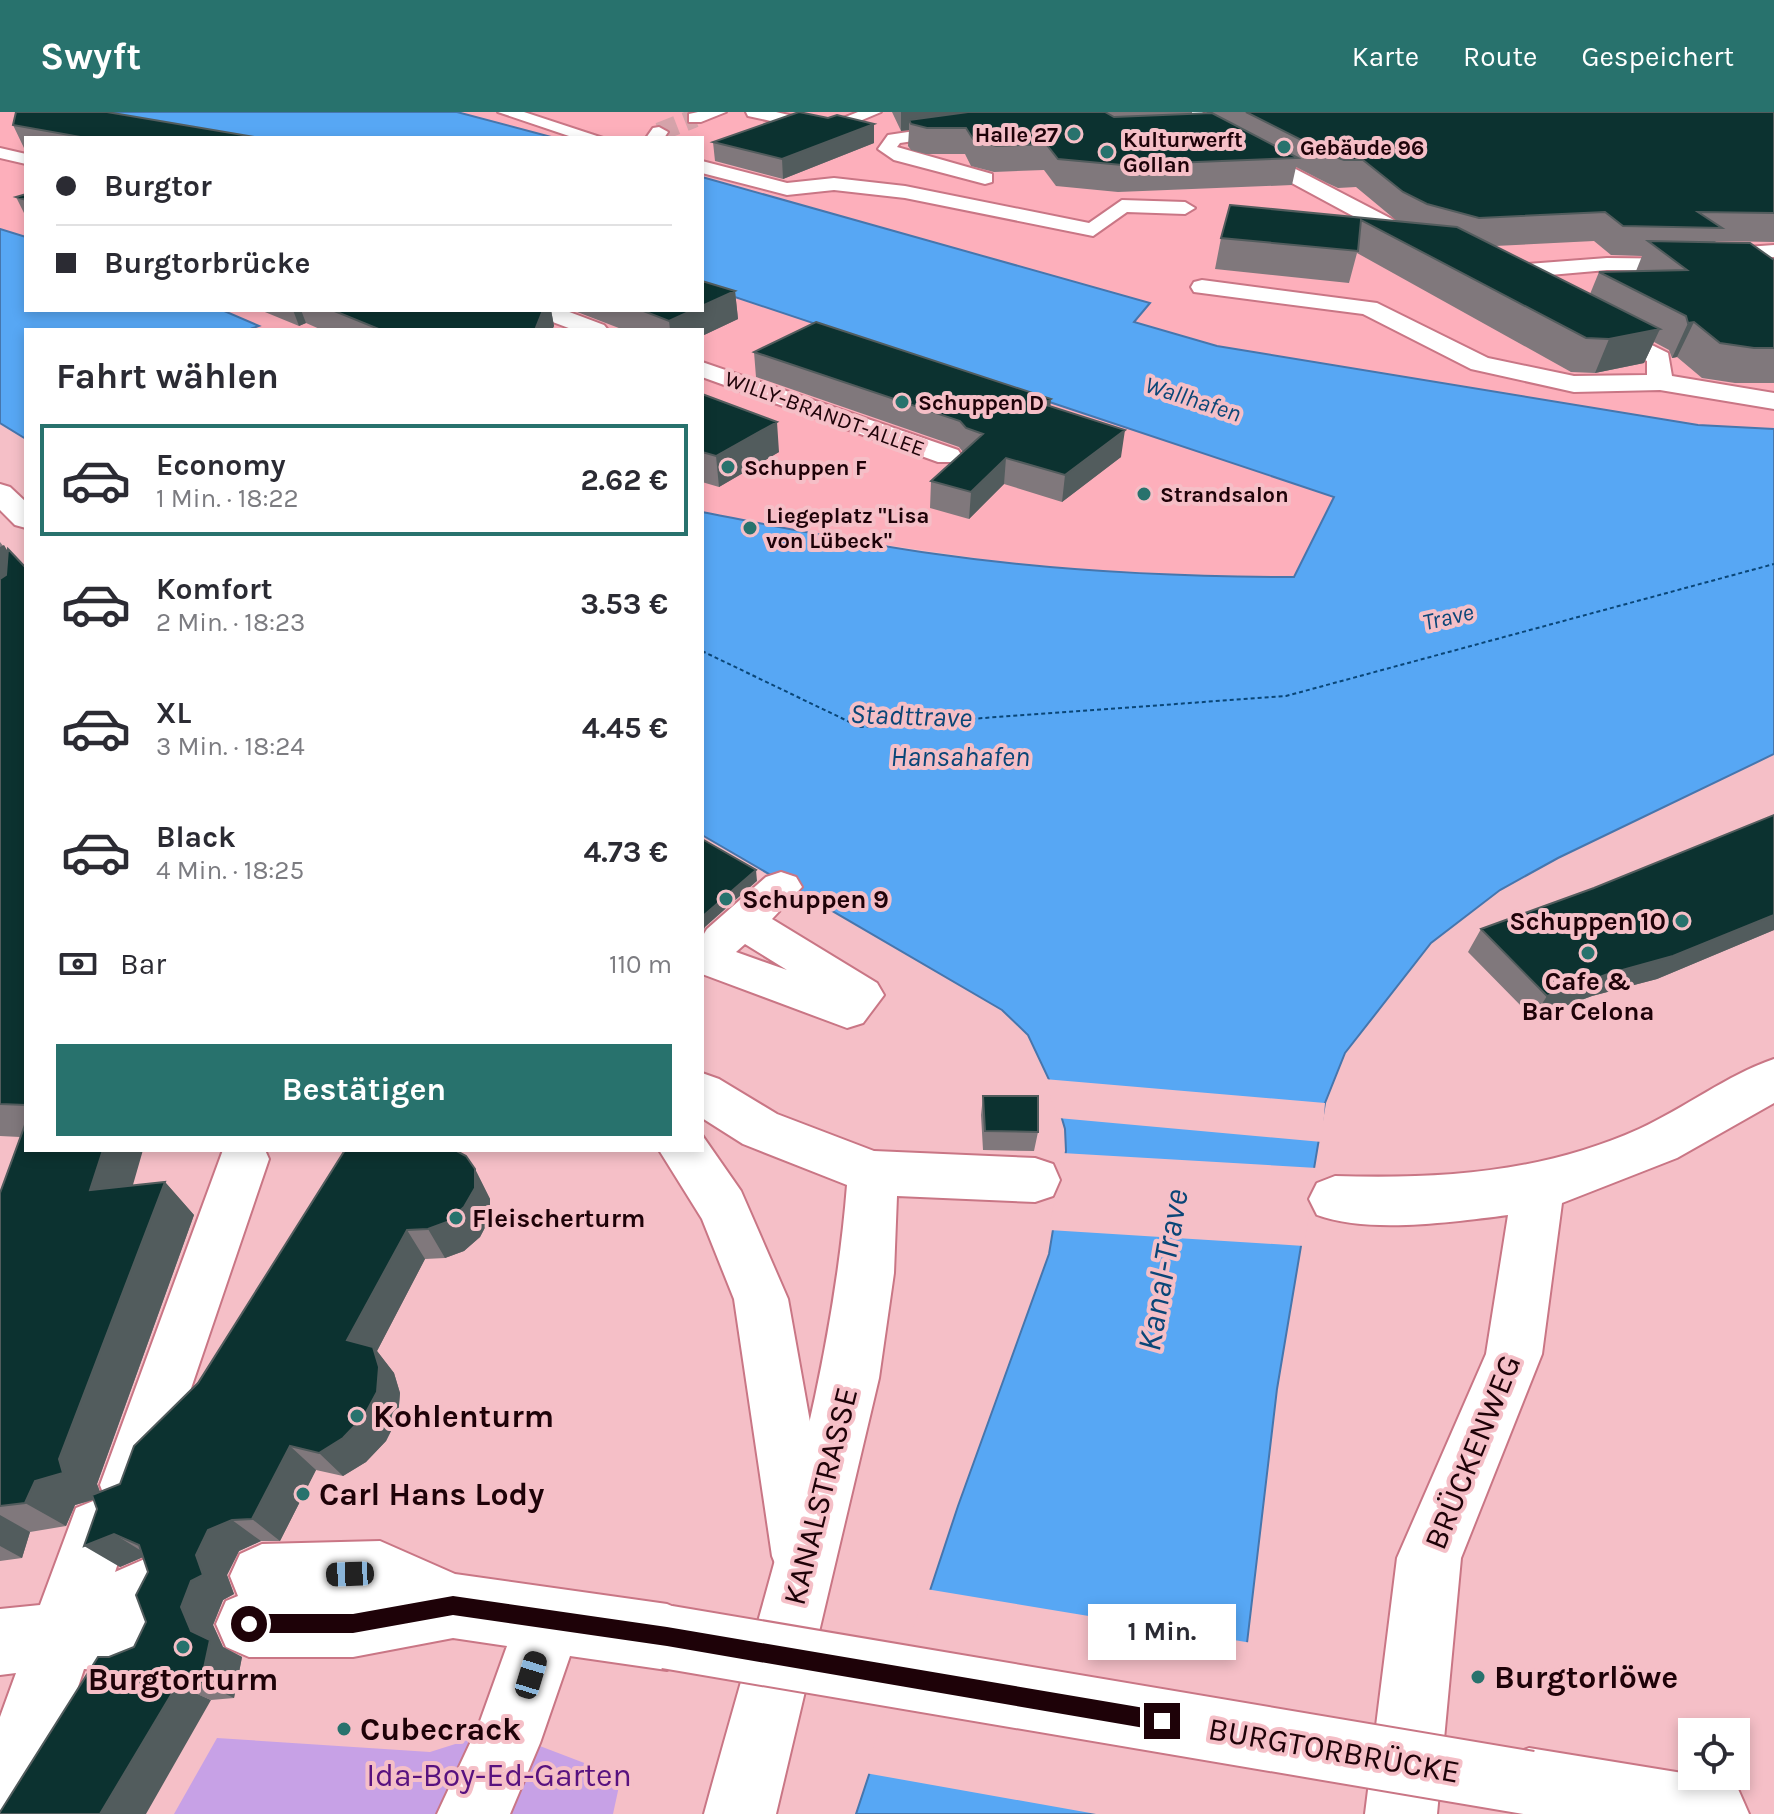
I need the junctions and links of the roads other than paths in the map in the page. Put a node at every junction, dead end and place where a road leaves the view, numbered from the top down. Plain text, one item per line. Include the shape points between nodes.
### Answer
1 (506, 112) edge
2 (718, 112) edge
3 (754, 112) edge
4 (873, 112) edge
5 (1192, 112) edge
6 (695, 118) dead end
7 (986, 126) edge
8 (1210, 130) junction
9 (1182, 132) edge
10 (587, 136) edge
11 (0, 153) edge
12 (24, 159) edge
13 (704, 168) edge
14 (797, 175) edge
15 (985, 178) edge
16 (834, 184) junction
17 (1185, 208) dead end
18 (1455, 251) edge
19 (1774, 251) edge
20 (1479, 262) edge
21 (1753, 266) junction
22 (1502, 273) junction
23 (1774, 278) edge
24 (1202, 287) dead end
25 (1541, 294) edge
26 (547, 312) edge
27 (1580, 316) edge
28 (591, 328) edge
29 (704, 370) edge
30 (1660, 382) junction
31 (1774, 401) edge
32 (948, 456) dead end
33 (0, 493) edge
34 (24, 517) edge
35 (781, 887) dead end
36 (742, 921) junction
37 (704, 955) edge
38 (704, 958) edge
39 (1774, 1079) edge
40 (704, 1094) edge
41 (685, 1152) edge
42 (244, 1159) dead end
43 (873, 1173) junction
44 (1035, 1180) dead end
45 (1538, 1187) junction
46 (1335, 1199) dead end
47 (803, 1560) junction
48 (255, 1600) dead end
49 (146, 1614) edge
50 (548, 1619) junction
51 (31, 1639) edge
52 (0, 1790) edge
53 (473, 1814) edge
54 (740, 1814) edge
55 (1401, 1814) edge
56 (1713, 1814) edge

1 - 10 street
2 - 6 street
3 - 4 street via 829,129
5 - 8 street
7 - 15 street via 909,136 886,145 900,156
8 - 9 street
8 - 18 street via 1410,239
11 - 12 street
13 - 16 street via 787,189
14 - 16 street
16 - 17 street via 933,196 1093,230 1122,206
19 - 21 street via 1733,254
20 - 22 street
21 - 22 street via 1607,264
21 - 23 street
22 - 25 street
24 - 30 street via 1369,308 1480,364 1574,384
26 - 28 street
27 - 30 street via 1659,358
29 - 32 street, WILLY-BRANDT-ALLEE
30 - 31 street
33 - 34 street
35 - 36 street
36 - 37 street
36 - 38 street via 861,995 847,1010
39 - 45 street via 1701,1124
40 - 43 street via 760,1129
41 - 47 street via 723,1207 761,1299
42 - 51 street via 114,1508
43 - 44 street
43 - 47 street, KANALSTRASSE via 867,1273 850,1378
45 - 46 street via 1495,1194
45 - 55 street, BRÜCKENWEG via 1514,1354 1429,1558
47 - 54 street, KANALSTRASSE
48 - 50 street, BURGTORBRÜCKE via 353,1624 453,1606
49 - 51 street
50 - 53 street via 523,1704
50 - 56 street, BURGTORBRÜCKE, bridge
51 - 52 street via 29,1732

